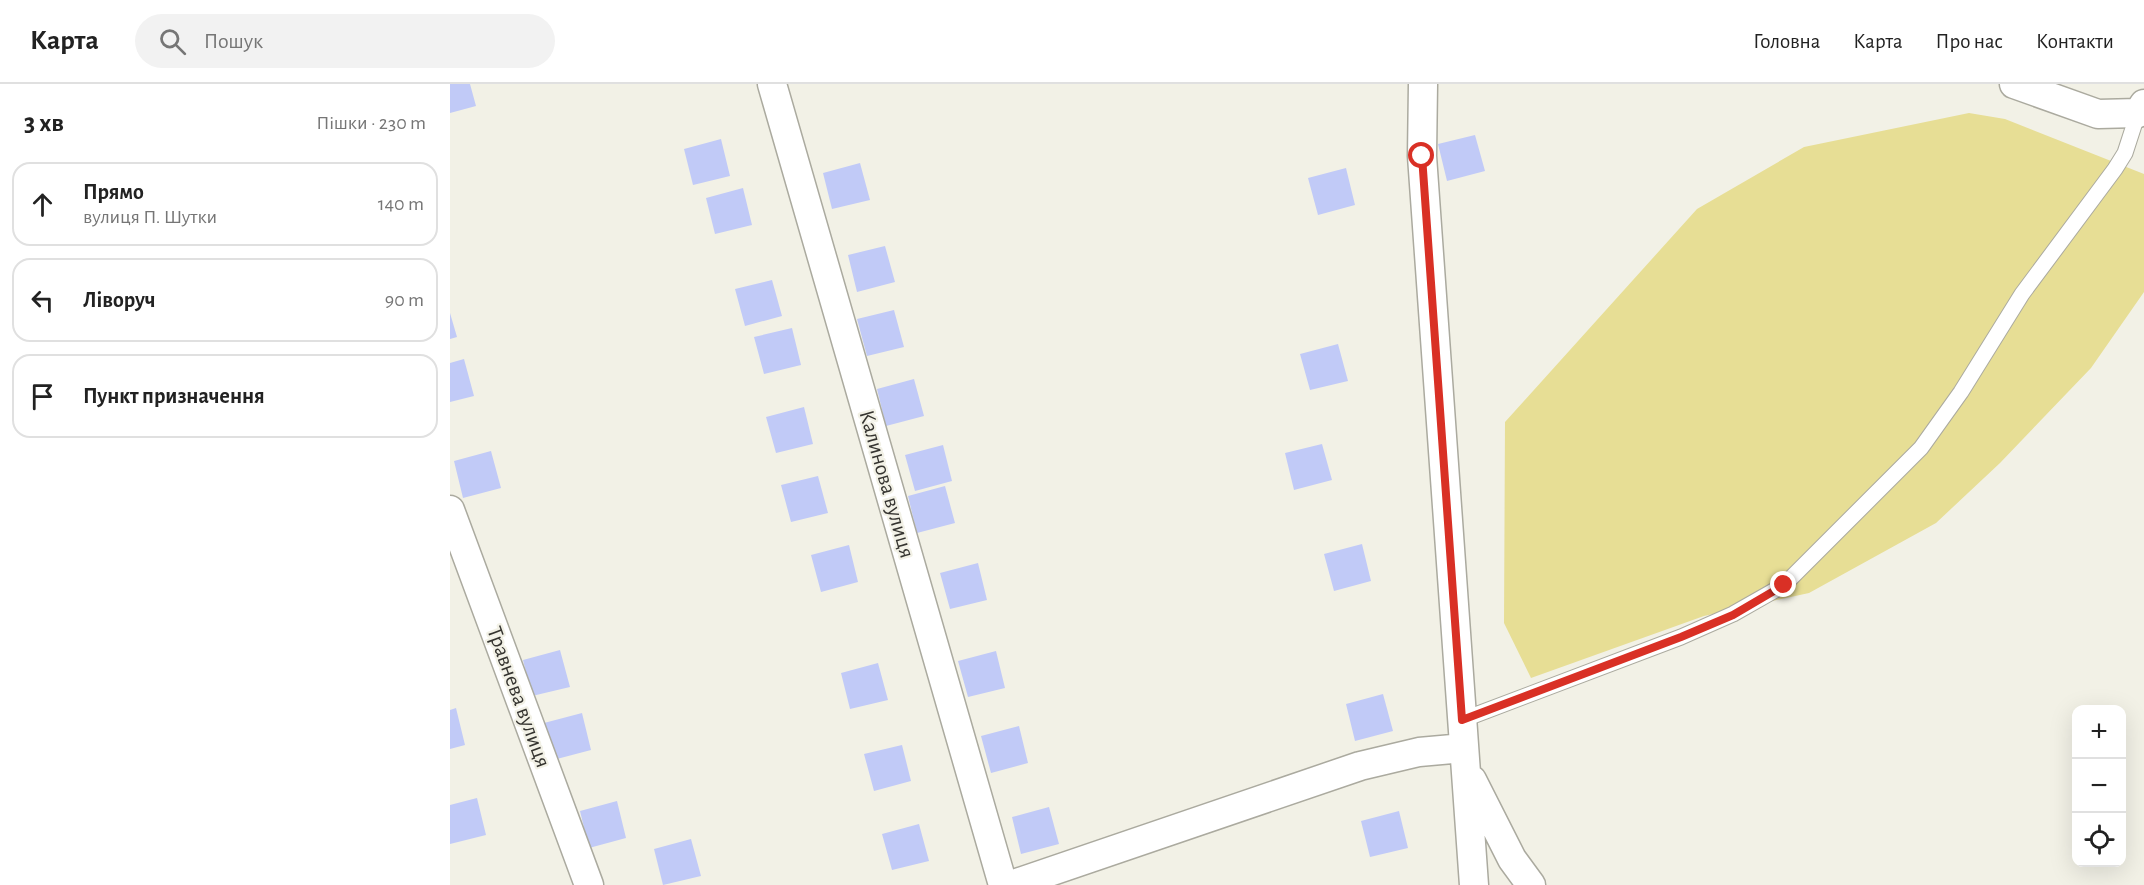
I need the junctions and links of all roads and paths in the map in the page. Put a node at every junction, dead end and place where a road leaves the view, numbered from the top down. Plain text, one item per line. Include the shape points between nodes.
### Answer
1 (772, 84) edge
2 (1423, 84) edge
3 (2014, 84) edge
4 (2141, 108) edge
5 (450, 510) edge
6 (1462, 720) junction
7 (1465, 758) junction
8 (589, 885) edge
9 (1003, 885) edge
10 (1011, 885) edge
11 (1474, 885) edge
12 (1531, 885) edge

1 - 9 street, Калинова вулиця
2 - 6 street via 1422,156
3 - 4 street via 2098,114
4 - 6 lane via 2115,169 2022,294 1921,448 1784,585 1733,615 1681,637
5 - 8 street, Травнева вулиця
6 - 7 street
7 - 10 street via 1419,752 1359,766
7 - 11 street
7 - 12 street via 1512,859

